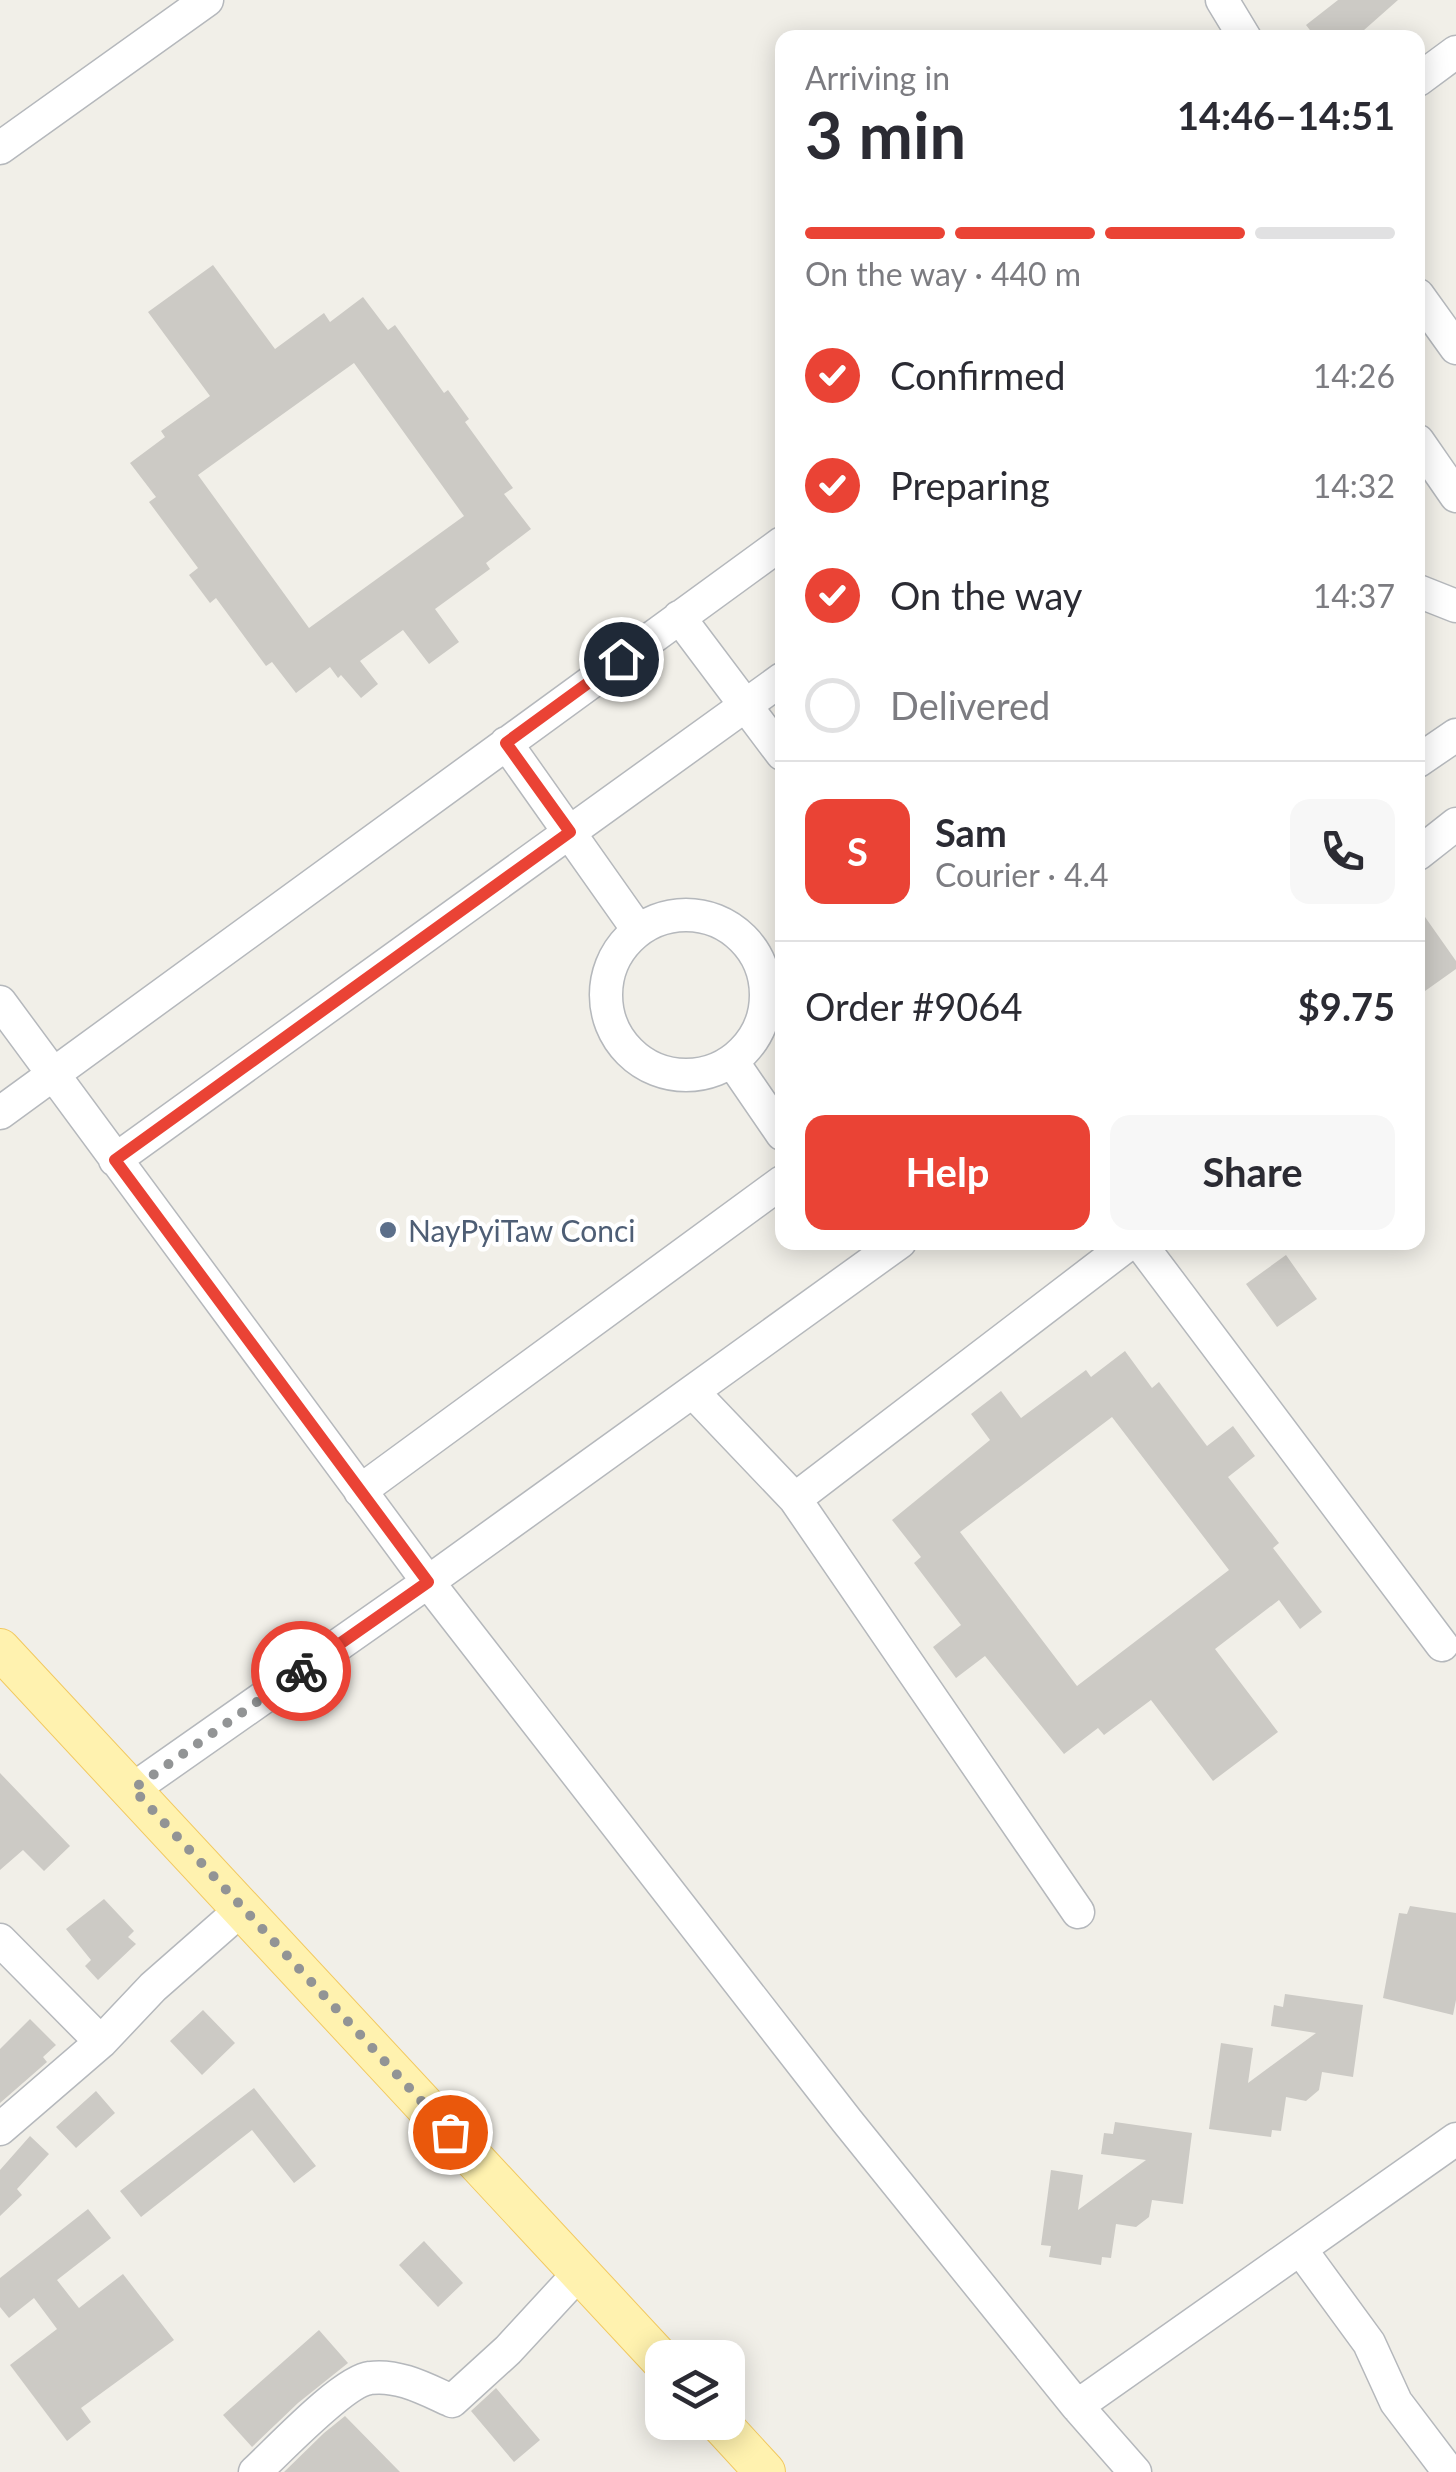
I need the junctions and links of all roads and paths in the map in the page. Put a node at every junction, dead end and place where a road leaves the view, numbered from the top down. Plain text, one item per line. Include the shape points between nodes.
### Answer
1 (207, 0) edge
2 (1222, 0) edge
3 (1240, 30) edge
4 (1456, 52) edge
5 (1425, 75) edge
6 (0, 148) edge
7 (1425, 305) edge
8 (1456, 348) edge
9 (1425, 451) edge
10 (1456, 496) edge
11 (775, 548) edge
12 (1425, 594) edge
13 (1456, 606) edge
14 (679, 617) junction
15 (775, 683) edge
16 (746, 704) junction
17 (1456, 735) edge
18 (506, 743) junction
19 (775, 744) edge
20 (1425, 756) edge
21 (1456, 824) edge
22 (570, 832) junction
23 (1425, 848) edge
24 (638, 930) junction
25 (0, 1002) edge
26 (732, 1061) junction
27 (52, 1076) junction
28 (0, 1113) edge
29 (775, 1124) edge
30 (115, 1160) junction
31 (775, 1187) edge
32 (877, 1250) edge
33 (1121, 1250) edge
34 (1146, 1250) edge
35 (693, 1392) junction
36 (360, 1491) junction
37 (795, 1499) junction
38 (428, 1582) junction
39 (1442, 1645) dead end
40 (0, 1649) edge
41 (133, 1789) junction
42 (243, 1908) junction
43 (1078, 1912) dead end
44 (0, 1940) edge
45 (101, 2042) junction
46 (0, 2129) edge
47 (1456, 2139) edge
48 (1300, 2250) junction
49 (580, 2272) junction
50 (645, 2343) edge
51 (1077, 2406) junction
52 (736, 2440) edge
53 (1447, 2457) edge
54 (255, 2472) edge
55 (765, 2472) edge
56 (1135, 2472) edge

1 - 6 street
2 - 3 street
4 - 5 street
7 - 8 street
9 - 10 street
11 - 14 street
12 - 13 street
14 - 16 street
14 - 18 street
15 - 16 street
16 - 19 street
16 - 22 street
17 - 20 street
18 - 22 street
18 - 27 street
21 - 23 street
22 - 24 street
22 - 30 street
24 - 26 street via 607,976 611,1025 626,1049 674,1075 702,1074
24 - 26 street via 675,916 716,921 740,936 758,961 766,988 764,1016 752,1042
25 - 27 street
26 - 29 street
27 - 28 street
27 - 30 street
30 - 36 street
31 - 36 street
32 - 35 street
33 - 37 street
34 - 39 street
35 - 37 street
35 - 38 street
36 - 38 street
37 - 43 street
38 - 41 street
38 - 51 street
40 - 41 main road
41 - 42 main road
42 - 45 street
42 - 49 main road
44 - 45 street
45 - 46 street
47 - 48 street
48 - 51 street
48 - 53 street via 1368,2343 1396,2402
49 - 50 main road
49 - 54 street via 452,2401 406,2380 367,2377 333,2399
51 - 56 street
52 - 55 main road

